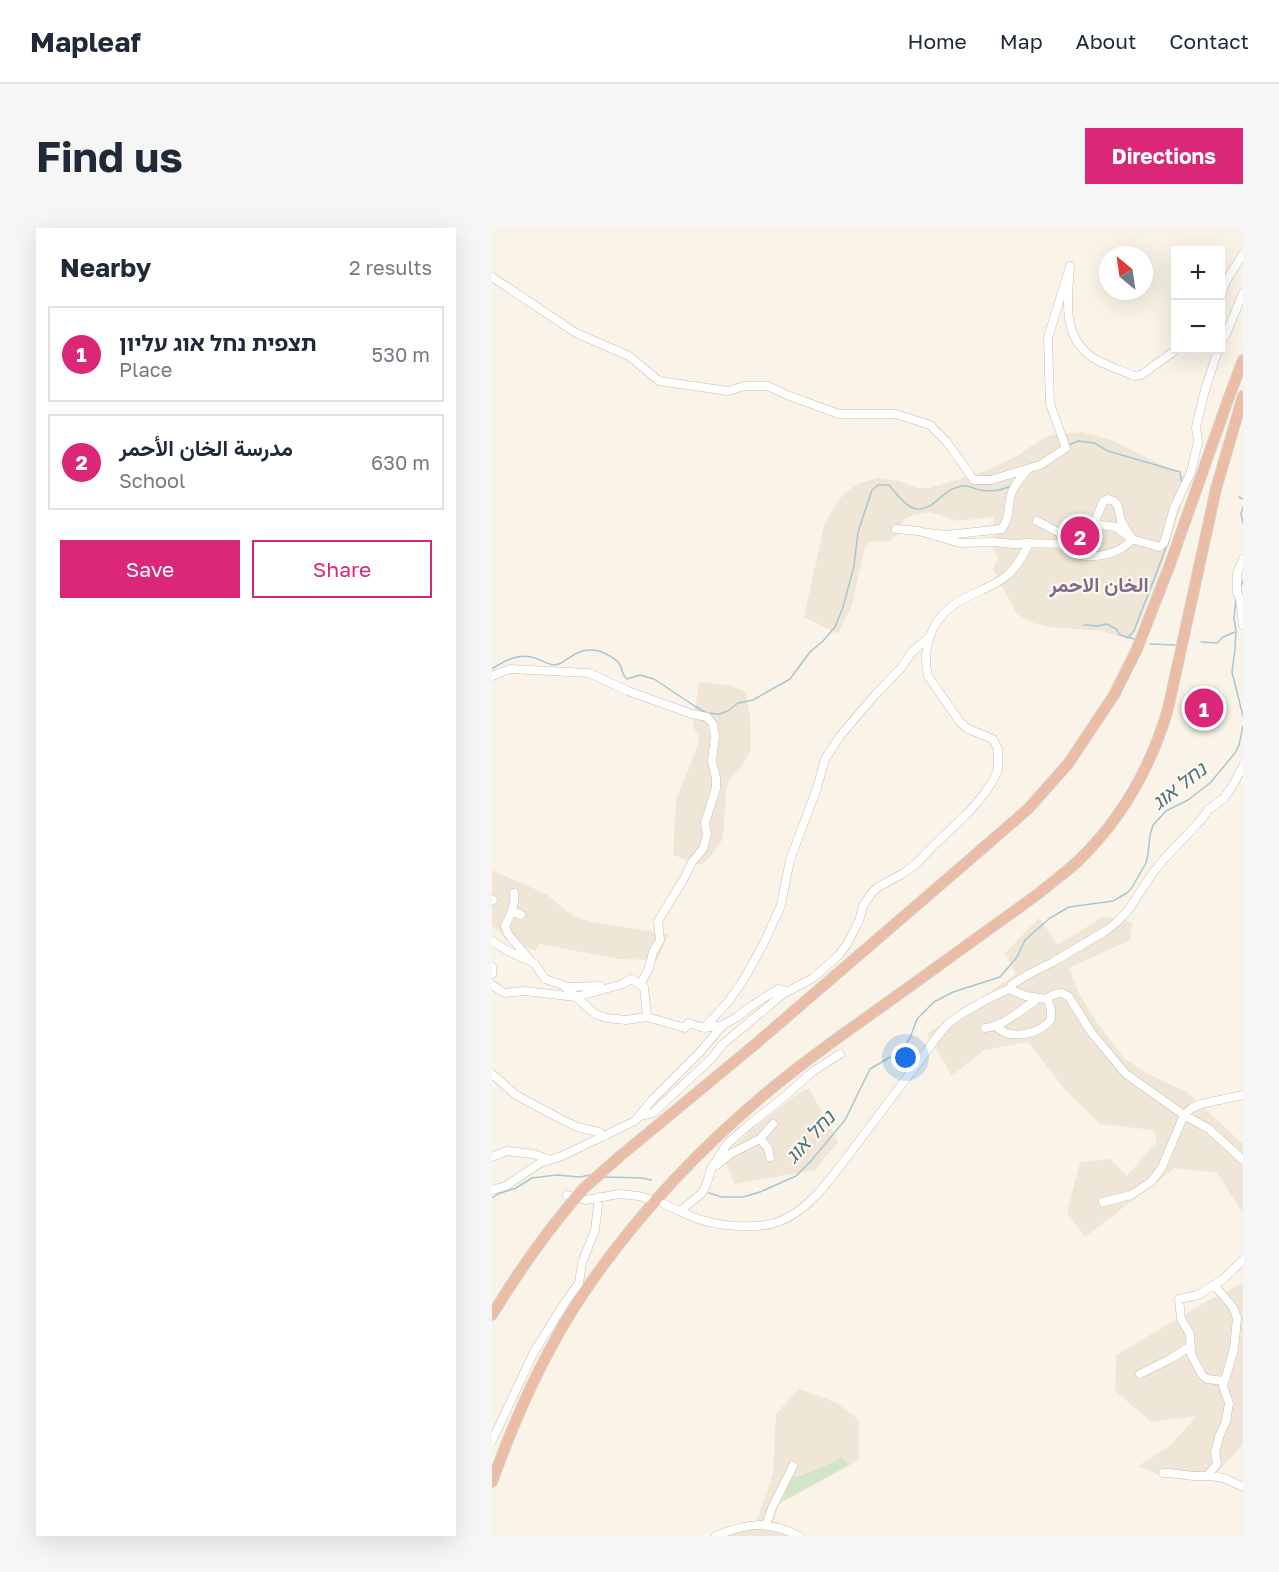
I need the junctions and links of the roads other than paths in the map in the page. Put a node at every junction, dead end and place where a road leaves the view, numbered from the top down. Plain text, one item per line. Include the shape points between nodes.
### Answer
1 (1243, 254) edge
2 (492, 277) edge
3 (1225, 285) edge
4 (1243, 293) edge
5 (1225, 336) edge
6 (1171, 354) edge
7 (1217, 354) edge
8 (1243, 360) edge
9 (1243, 396) edge
10 (1028, 469) junction
11 (1037, 522) dead end
12 (896, 530) dead end
13 (927, 533) junction
14 (1132, 539) junction
15 (1029, 543) junction
16 (1090, 555) junction
17 (1243, 559) edge
18 (1243, 625) edge
19 (930, 636) junction
20 (492, 676) edge
21 (1243, 766) edge
22 (514, 893) dead end
23 (512, 911) junction
24 (521, 915) dead end
25 (492, 941) edge
26 (530, 961) junction
27 (492, 967) edge
28 (492, 974) edge
29 (492, 985) edge
30 (640, 985) junction
31 (566, 987) junction
32 (610, 987) junction
33 (1009, 989) junction
34 (787, 991) junction
35 (576, 997) junction
36 (1036, 998) junction
37 (1047, 998) junction
38 (647, 1017) junction
39 (723, 1025) junction
40 (996, 1025) junction
41 (985, 1028) dead end
42 (704, 1029) junction
43 (840, 1054) dead end
44 (492, 1074) edge
45 (1243, 1095) edge
46 (1184, 1115) junction
47 (640, 1116) junction
48 (773, 1124) dead end
49 (605, 1136) junction
50 (760, 1139) junction
51 (492, 1157) edge
52 (770, 1157) dead end
53 (549, 1160) junction
54 (1243, 1160) edge
55 (711, 1169) junction
56 (492, 1190) edge
57 (567, 1195) dead end
58 (598, 1197) junction
59 (649, 1199) dead end
60 (1103, 1202) dead end
61 (664, 1204) dead end
62 (680, 1210) junction
63 (1243, 1260) edge
64 (1214, 1286) junction
65 (492, 1315) edge
66 (1191, 1346) junction
67 (1140, 1374) dead end
68 (1224, 1382) junction
69 (492, 1441) edge
70 (793, 1466) dead end
71 (1163, 1473) dead end
72 (1207, 1476) junction
73 (492, 1482) edge
74 (1243, 1487) edge
75 (766, 1525) junction
76 (716, 1536) edge
77 (799, 1536) edge

1 - 3 street
2 - 10 street via 576,333 629,356 659,381 728,391 768,386 839,414 896,414 930,425 974,480 991,480
4 - 5 street
6 - 10 street via 1134,376 1091,357 1074,339 1067,315 1070,266 1048,338 1050,404 1066,448
7 - 14 street via 1196,427 1198,442 1191,472 1174,508 1164,543 1159,547
8 - 65 highway, bridge via 1137,649 1113,695 1068,764 1028,809 584,1189 531,1254
9 - 73 highway via 1216,489 1162,731 1119,813 1095,844 1062,875 797,1068 728,1127 680,1175 602,1268 563,1326 516,1418
10 - 13 street via 1011,495 1002,529 947,535
11 - 16 street
12 - 13 street
13 - 15 street via 960,543
14 - 14 street via 1121,521 1118,506 1108,499 1103,502 1095,521 1116,527
14 - 16 street via 1113,553
15 - 16 street via 1059,544 1079,555
15 - 19 street via 1006,577 953,605 936,622
17 - 18 street via 1237,573
19 - 34 street via 925,656 933,686 960,722 993,739 998,749 998,770 969,812 918,862 871,894 839,955 813,978
19 - 42 street via 875,695 825,759 790,860 782,905 744,979
20 - 30 street via 510,669 589,673 628,691 707,717 713,724 716,788 705,823 703,849 658,921 660,940
21 - 33 street via 1224,798 1164,859 1117,922
22 - 23 street
23 - 24 street
23 - 26 street via 505,926
25 - 26 street
26 - 31 street via 545,979
27 - 28 street
29 - 35 street via 504,993 525,991
30 - 32 street via 631,980
30 - 38 street via 644,987
31 - 32 street
31 - 35 street
32 - 35 street
33 - 36 street
33 - 62 street via 947,1025 831,1178 790,1216 761,1225 724,1226 693,1218
34 - 39 street via 778,989
34 - 47 street via 723,1044 653,1113
35 - 38 street via 595,1014 607,1018
36 - 37 street
36 - 40 street
37 - 40 street via 1051,1019 1043,1028 1019,1035 999,1030
37 - 46 street via 1062,993 1070,997 1091,1032 1126,1074
38 - 42 street
39 - 42 street
39 - 47 street
40 - 41 street
43 - 55 street via 751,1123 728,1144
44 - 49 street via 516,1095 577,1127
45 - 46 street via 1201,1104
46 - 54 street via 1209,1129
46 - 60 street via 1152,1181 1131,1194
47 - 49 street
48 - 50 street
49 - 53 street
50 - 52 street
50 - 55 street
51 - 53 street via 507,1151
53 - 56 street
55 - 62 street via 701,1194
57 - 58 street via 586,1200
58 - 59 street via 619,1194
58 - 69 street via 595,1230 579,1283 534,1352
61 - 62 street
63 - 64 street
64 - 66 street via 1179,1299 1181,1319 1190,1334
64 - 68 street via 1233,1307 1237,1318 1234,1349
66 - 67 street
66 - 68 street via 1202,1375
68 - 72 street via 1226,1420 1218,1437 1217,1464
70 - 75 street
71 - 72 street
72 - 74 street via 1224,1478
75 - 76 street via 747,1526
75 - 77 street

